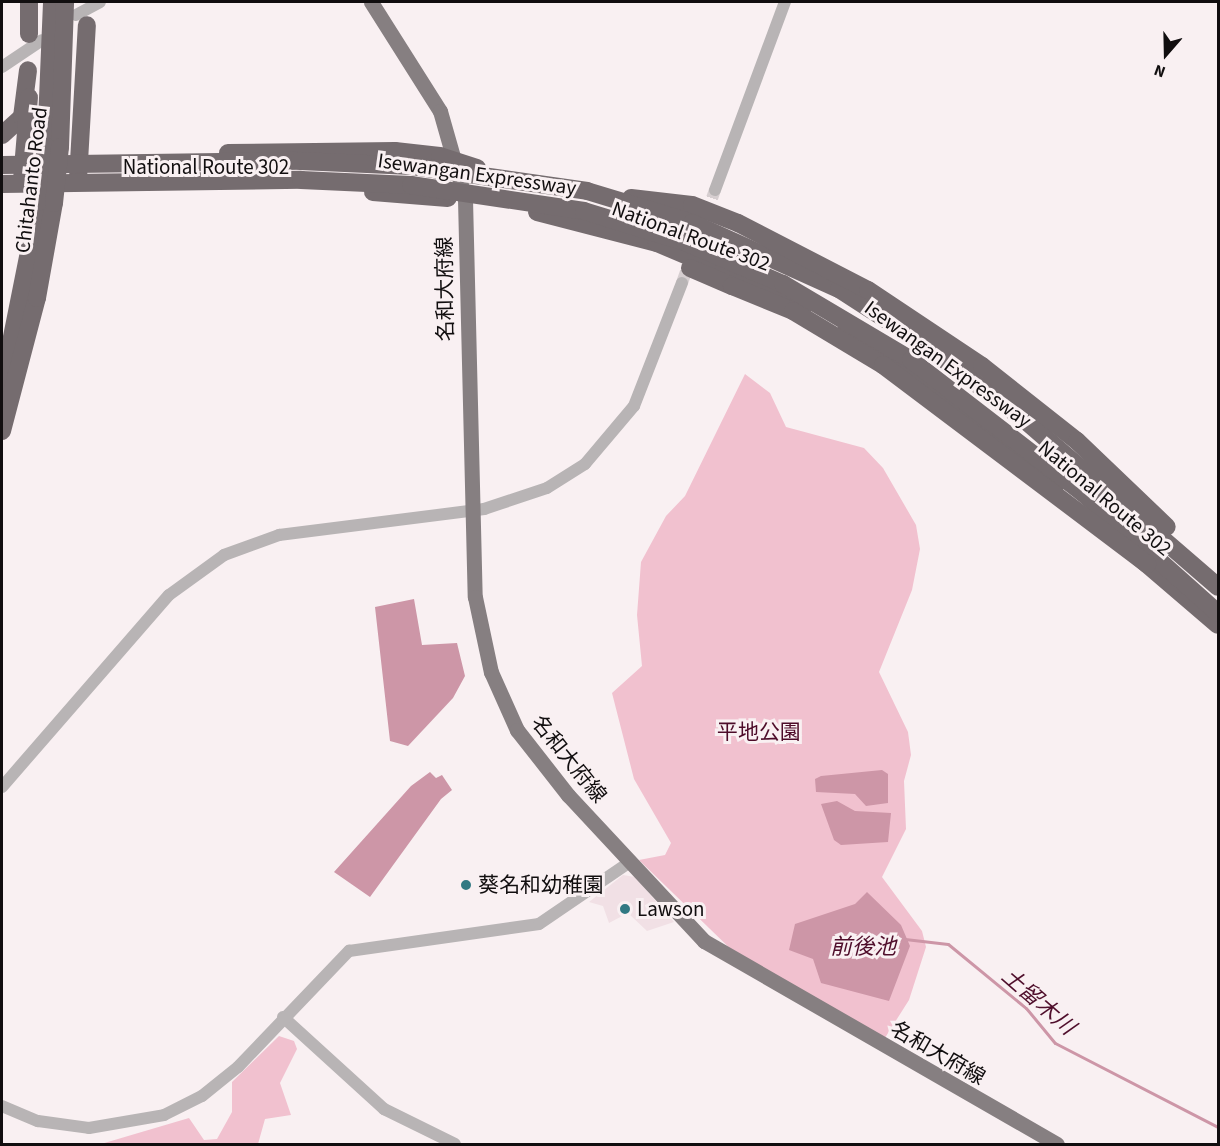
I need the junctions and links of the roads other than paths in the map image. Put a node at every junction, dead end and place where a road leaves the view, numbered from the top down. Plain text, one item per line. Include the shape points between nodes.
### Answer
1 (29, 2) edge
2 (52, 2) edge
3 (100, 2) edge
4 (371, 2) edge
5 (785, 2) edge
6 (76, 14) edge
7 (36, 37) joint
8 (2, 68) edge
9 (28, 70) dead end
10 (29, 97) junction
11 (2, 135) edge
12 (53, 146) junction
13 (24, 157) junction
14 (81, 157) junction
15 (2, 158) edge
16 (457, 164) junction
17 (2, 165) edge
18 (2, 184) edge
19 (77, 189) junction
20 (715, 190) tunnel mouth
21 (2, 191) edge
22 (21, 191) junction
23 (631, 198) junction
24 (465, 199) junction
25 (46, 202) junction
26 (621, 231) junction
27 (682, 283) tunnel mouth
28 (2, 387) edge
29 (2, 431) edge
30 (473, 512) junction
31 (1191, 564) junction
32 (1218, 582) edge
33 (1218, 587) edge
34 (1217, 615) edge
35 (2, 787) edge
36 (630, 862) junction
37 (283, 1017) junction
38 (2, 1106) edge
39 (455, 1144) edge
40 (1057, 1144) edge

1 - 7 highway
2 - 12 highway, Chitahanto Road
3 - 6 street
4 - 16 main road, 名和大府線 via 440,111
5 - 20 street
6 - 12 highway, Chitahanto Road
6 - 14 highway
7 - 8 street
9 - 10 highway
10 - 11 highway via 22,117
10 - 13 highway
12 - 25 highway, Chitahanto Road, bridge
13 - 14 highway, National Route 302
13 - 15 highway, National Route 302
13 - 22 highway
14 - 16 highway, National Route 302 via 395,151 440,156
14 - 19 highway
16 - 23 highway, National Route 302
16 - 24 main road, 名和大府線
17 - 31 highway, Isewangan Expressway, bridge via 300,161 412,166 530,179 643,206 791,265 877,312 1027,422
18 - 34 highway, Isewangan Expressway, bridge via 301,180 411,185 584,211 685,242 783,284 911,360 1082,492
19 - 22 highway, National Route 302
19 - 24 highway, National Route 302 via 336,189
21 - 22 highway, National Route 302
23 - 31 highway, bridge via 692,206 738,223 868,290 1022,395 1148,508 1177,537
23 - 32 highway, National Route 302 via 753,246 873,308 1012,407
24 - 26 highway, National Route 302
24 - 30 main road, 名和大府線
25 - 28 highway, Chitahanto Road
25 - 29 highway, Chitahanto Road via 38,298
26 - 34 highway, bridge via 667,259 794,311 883,365 1039,487
26 - 34 highway, National Route 302 via 740,274 859,339 991,432
27 - 30 street via 643,389 607,443 547,488
30 - 35 street via 279,534 224,555 169,595
30 - 36 main road, 名和大府線 via 479,624 505,706 538,760
31 - 33 highway, Isewangan Expressway, bridge
36 - 37 street via 539,924 349,951
36 - 40 main road, 名和大府線 via 704,941
37 - 38 street via 220,1083 164,1115 89,1128 38,1121
37 - 39 street via 384,1110

